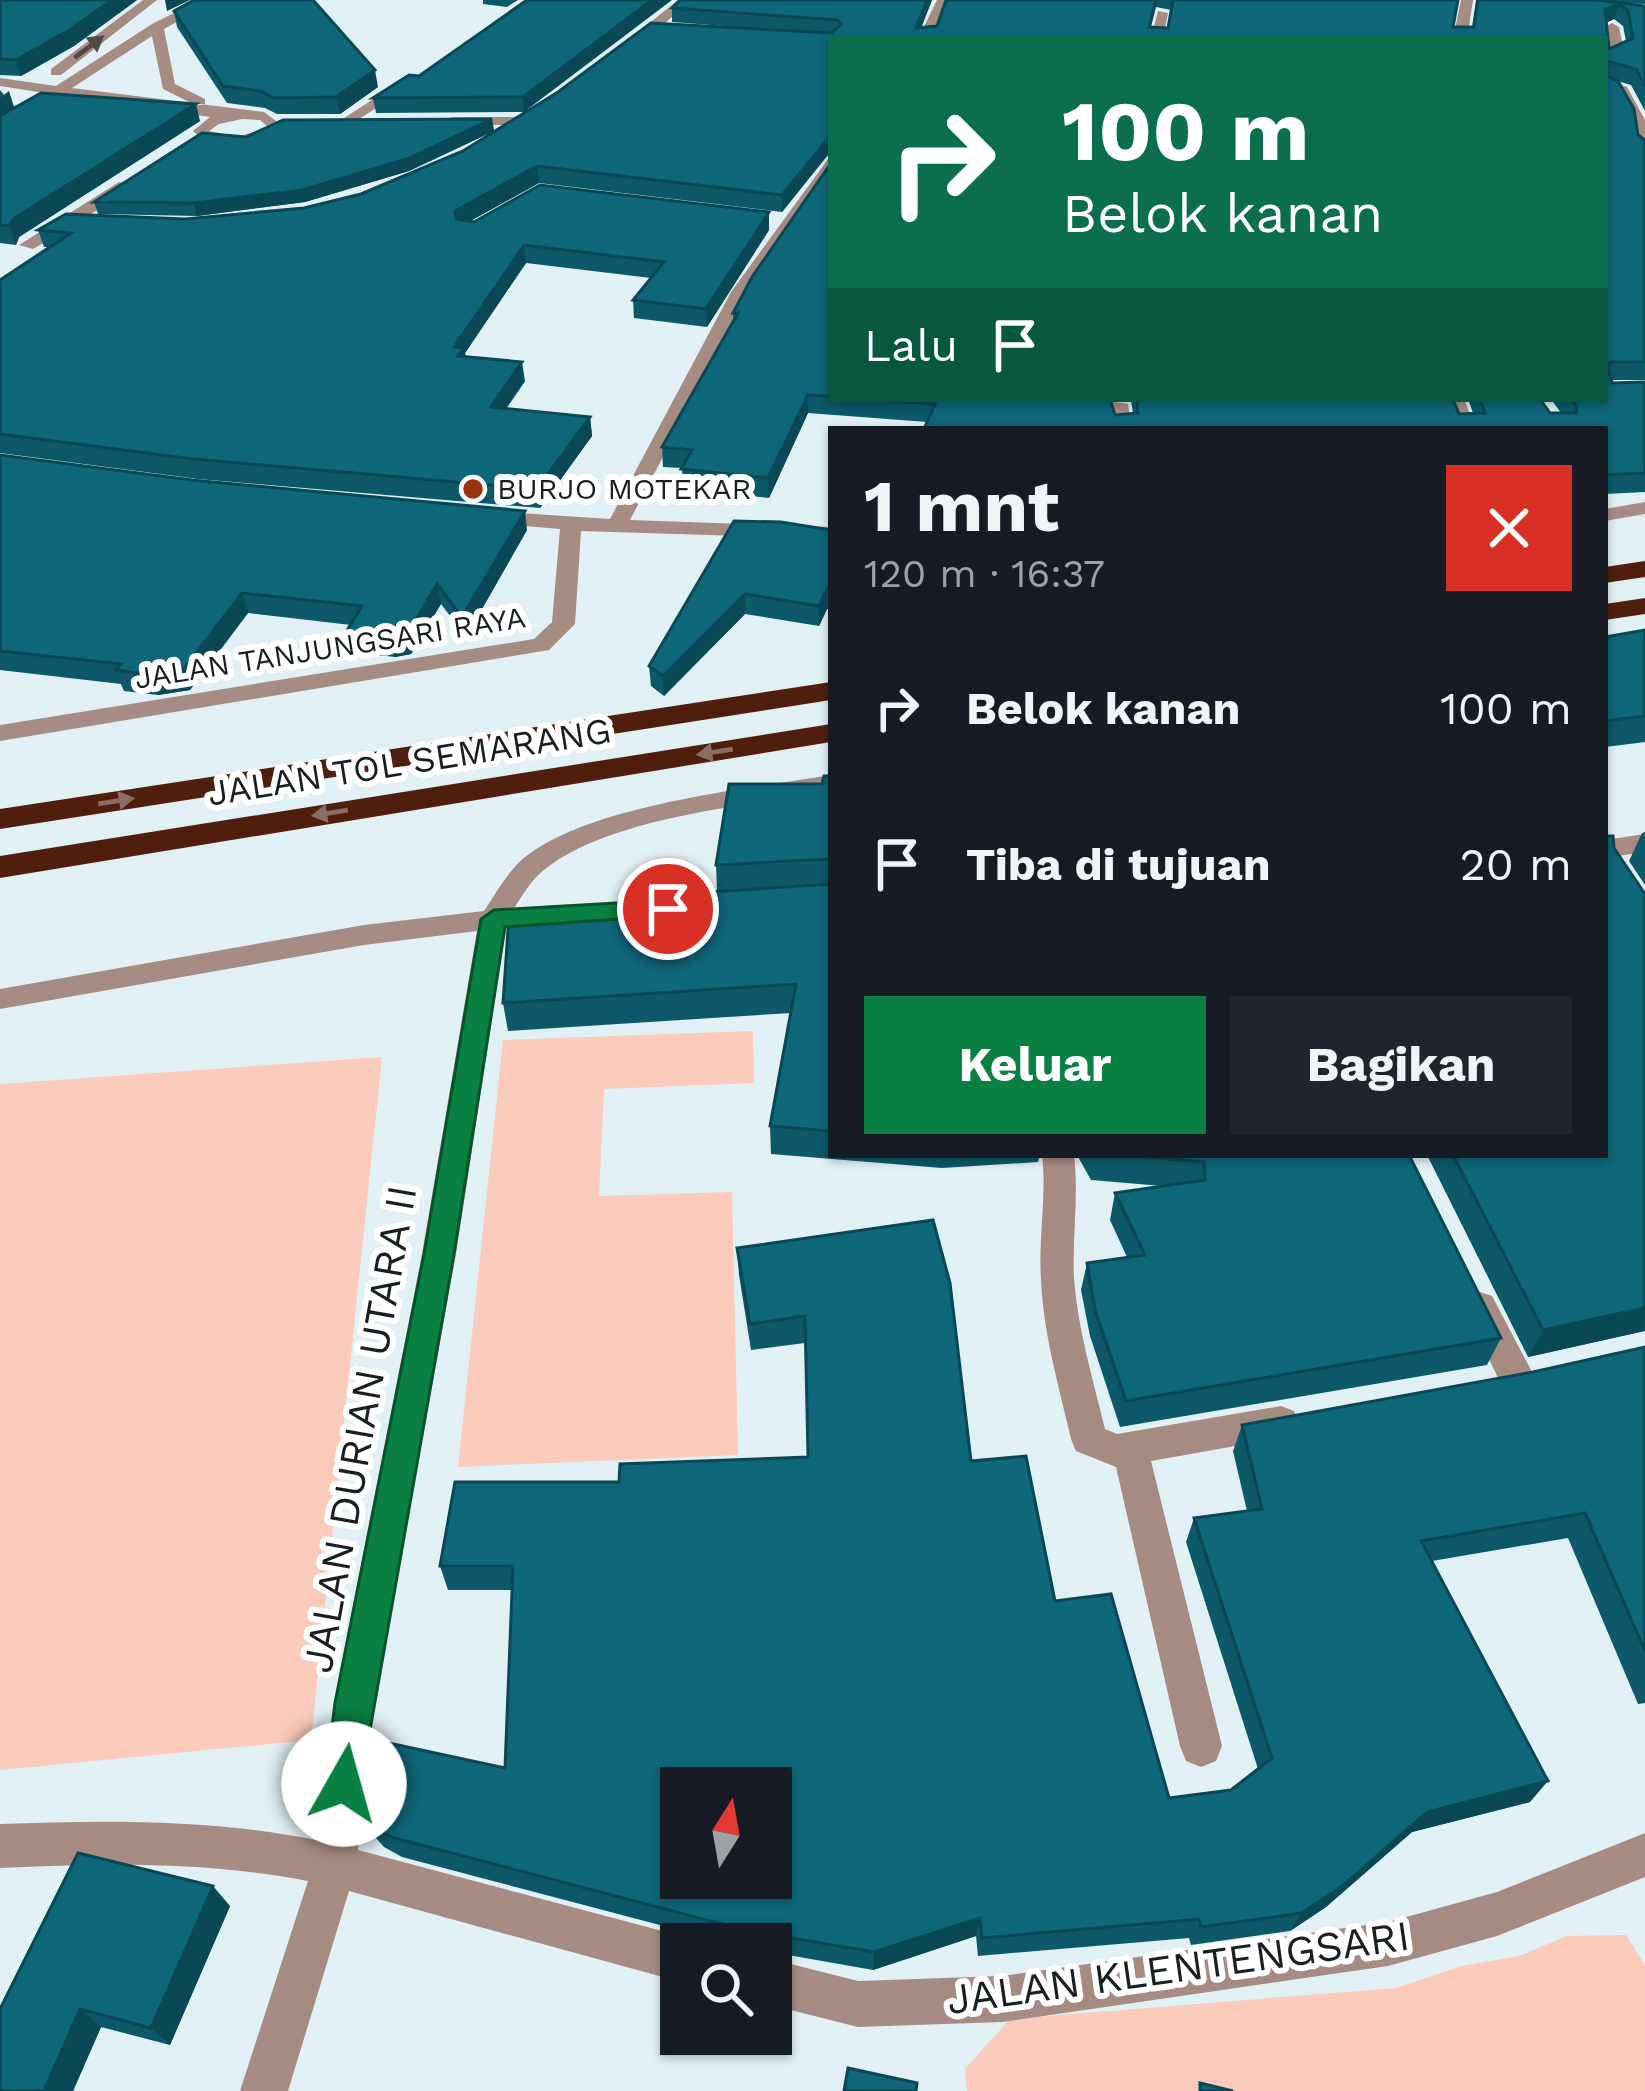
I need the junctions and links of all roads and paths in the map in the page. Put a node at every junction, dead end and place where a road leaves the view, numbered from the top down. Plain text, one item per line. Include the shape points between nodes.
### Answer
1 (210, 0) edge
2 (686, 0) edge
3 (943, 0) edge
4 (1467, 0) edge
5 (147, 5) edge
6 (186, 9) junction
7 (1162, 13) dead end
8 (157, 27) junction
9 (1612, 27) edge
10 (646, 29) junction
11 (670, 30) edge
12 (926, 36) edge
13 (1157, 36) edge
14 (1461, 36) edge
15 (1608, 55) edge
16 (604, 65) edge
17 (422, 74) edge
18 (1608, 85) edge
19 (0, 86) edge
20 (43, 90) junction
21 (556, 100) edge
22 (0, 106) edge
23 (237, 115) junction
24 (214, 120) junction
25 (437, 121) edge
26 (530, 121) junction
27 (276, 122) junction
28 (299, 122) edge
29 (322, 122) edge
30 (345, 122) junction
31 (391, 122) edge
32 (0, 128) edge
33 (492, 146) edge
34 (1645, 151) edge
35 (145, 172) edge
36 (827, 172) edge
37 (765, 219) edge
38 (68, 222) junction
39 (788, 222) junction
40 (122, 228) edge
41 (27, 245) dead end
42 (1109, 402) edge
43 (1122, 426) edge
44 (1609, 508) edge
45 (1645, 508) edge
46 (460, 514) edge
47 (618, 523) junction
48 (571, 524) junction
49 (828, 532) edge
50 (1645, 569) edge
51 (1608, 574) edge
52 (1645, 606) edge
53 (1608, 612) edge
54 (828, 691) edge
55 (0, 733) edge
56 (828, 733) edge
57 (828, 784) edge
58 (0, 819) edge
59 (1645, 843) edge
60 (1613, 862) edge
61 (0, 867) edge
62 (540, 916) edge
63 (494, 919) junction
64 (0, 999) edge
65 (1058, 1158) edge
66 (1466, 1277) edge
67 (1559, 1370) edge
68 (1516, 1379) junction
69 (1471, 1388) edge
70 (1312, 1416) edge
71 (1130, 1449) junction
72 (1201, 1746) dead end
73 (0, 1846) edge
74 (1645, 1855) edge
75 (335, 1865) junction
76 (660, 1953) edge
77 (792, 1987) edge
78 (264, 2091) edge

1 - 6 street
2 - 10 street
3 - 12 street
4 - 14 street
5 - 6 street
20 -> 5 street
6 - 8 street
7 - 13 lane
8 - 20 street
8 - 23 street via 168,86
9 - 15 street via 1617,51
10 - 11 street
10 - 16 street
17 - 30 street
18 - 34 street via 1622,90
19 - 20 street
20 - 22 street
20 - 23 street
20 - 24 street
20 - 32 street
21 - 26 street
23 - 24 street
23 - 27 street
24 - 27 street via 196,138 256,139
25 - 26 street
26 - 33 street
27 - 28 street
29 - 30 street
30 - 31 street
35 - 38 street
36 - 39 street
37 - 39 street
38 - 40 street
38 - 41 street
39 - 47 street via 740,292
42 - 43 street via 1121,408
44 - 45 street
46 - 48 street
47 - 48 street
47 - 49 street
48 - 55 street, JALAN TANJUNGSARI RAYA via 562,624 542,645
50 - 51 highway
52 - 53 highway
58 -> 54 highway, JALAN TOL SEMARANG
56 -> 61 highway, JALAN TOL SEMARANG
57 - 63 street via 598,831 556,848 522,875
59 - 60 street
62 - 63 street
63 - 64 street
63 - 75 street, JALAN DURIAN UTARA II via 354,1703
65 - 71 street via 1057,1274 1083,1430 1100,1446
66 - 68 street
67 - 68 street
68 - 69 street
70 - 71 street
71 - 72 street
73 - 75 street via 238,1846
74 - 77 street, JALAN KLENTENGSARI via 1497,1914 1388,1944 1002,1999 858,2004
75 - 76 street
75 - 78 street, JALAN DURIAN UTARA II

